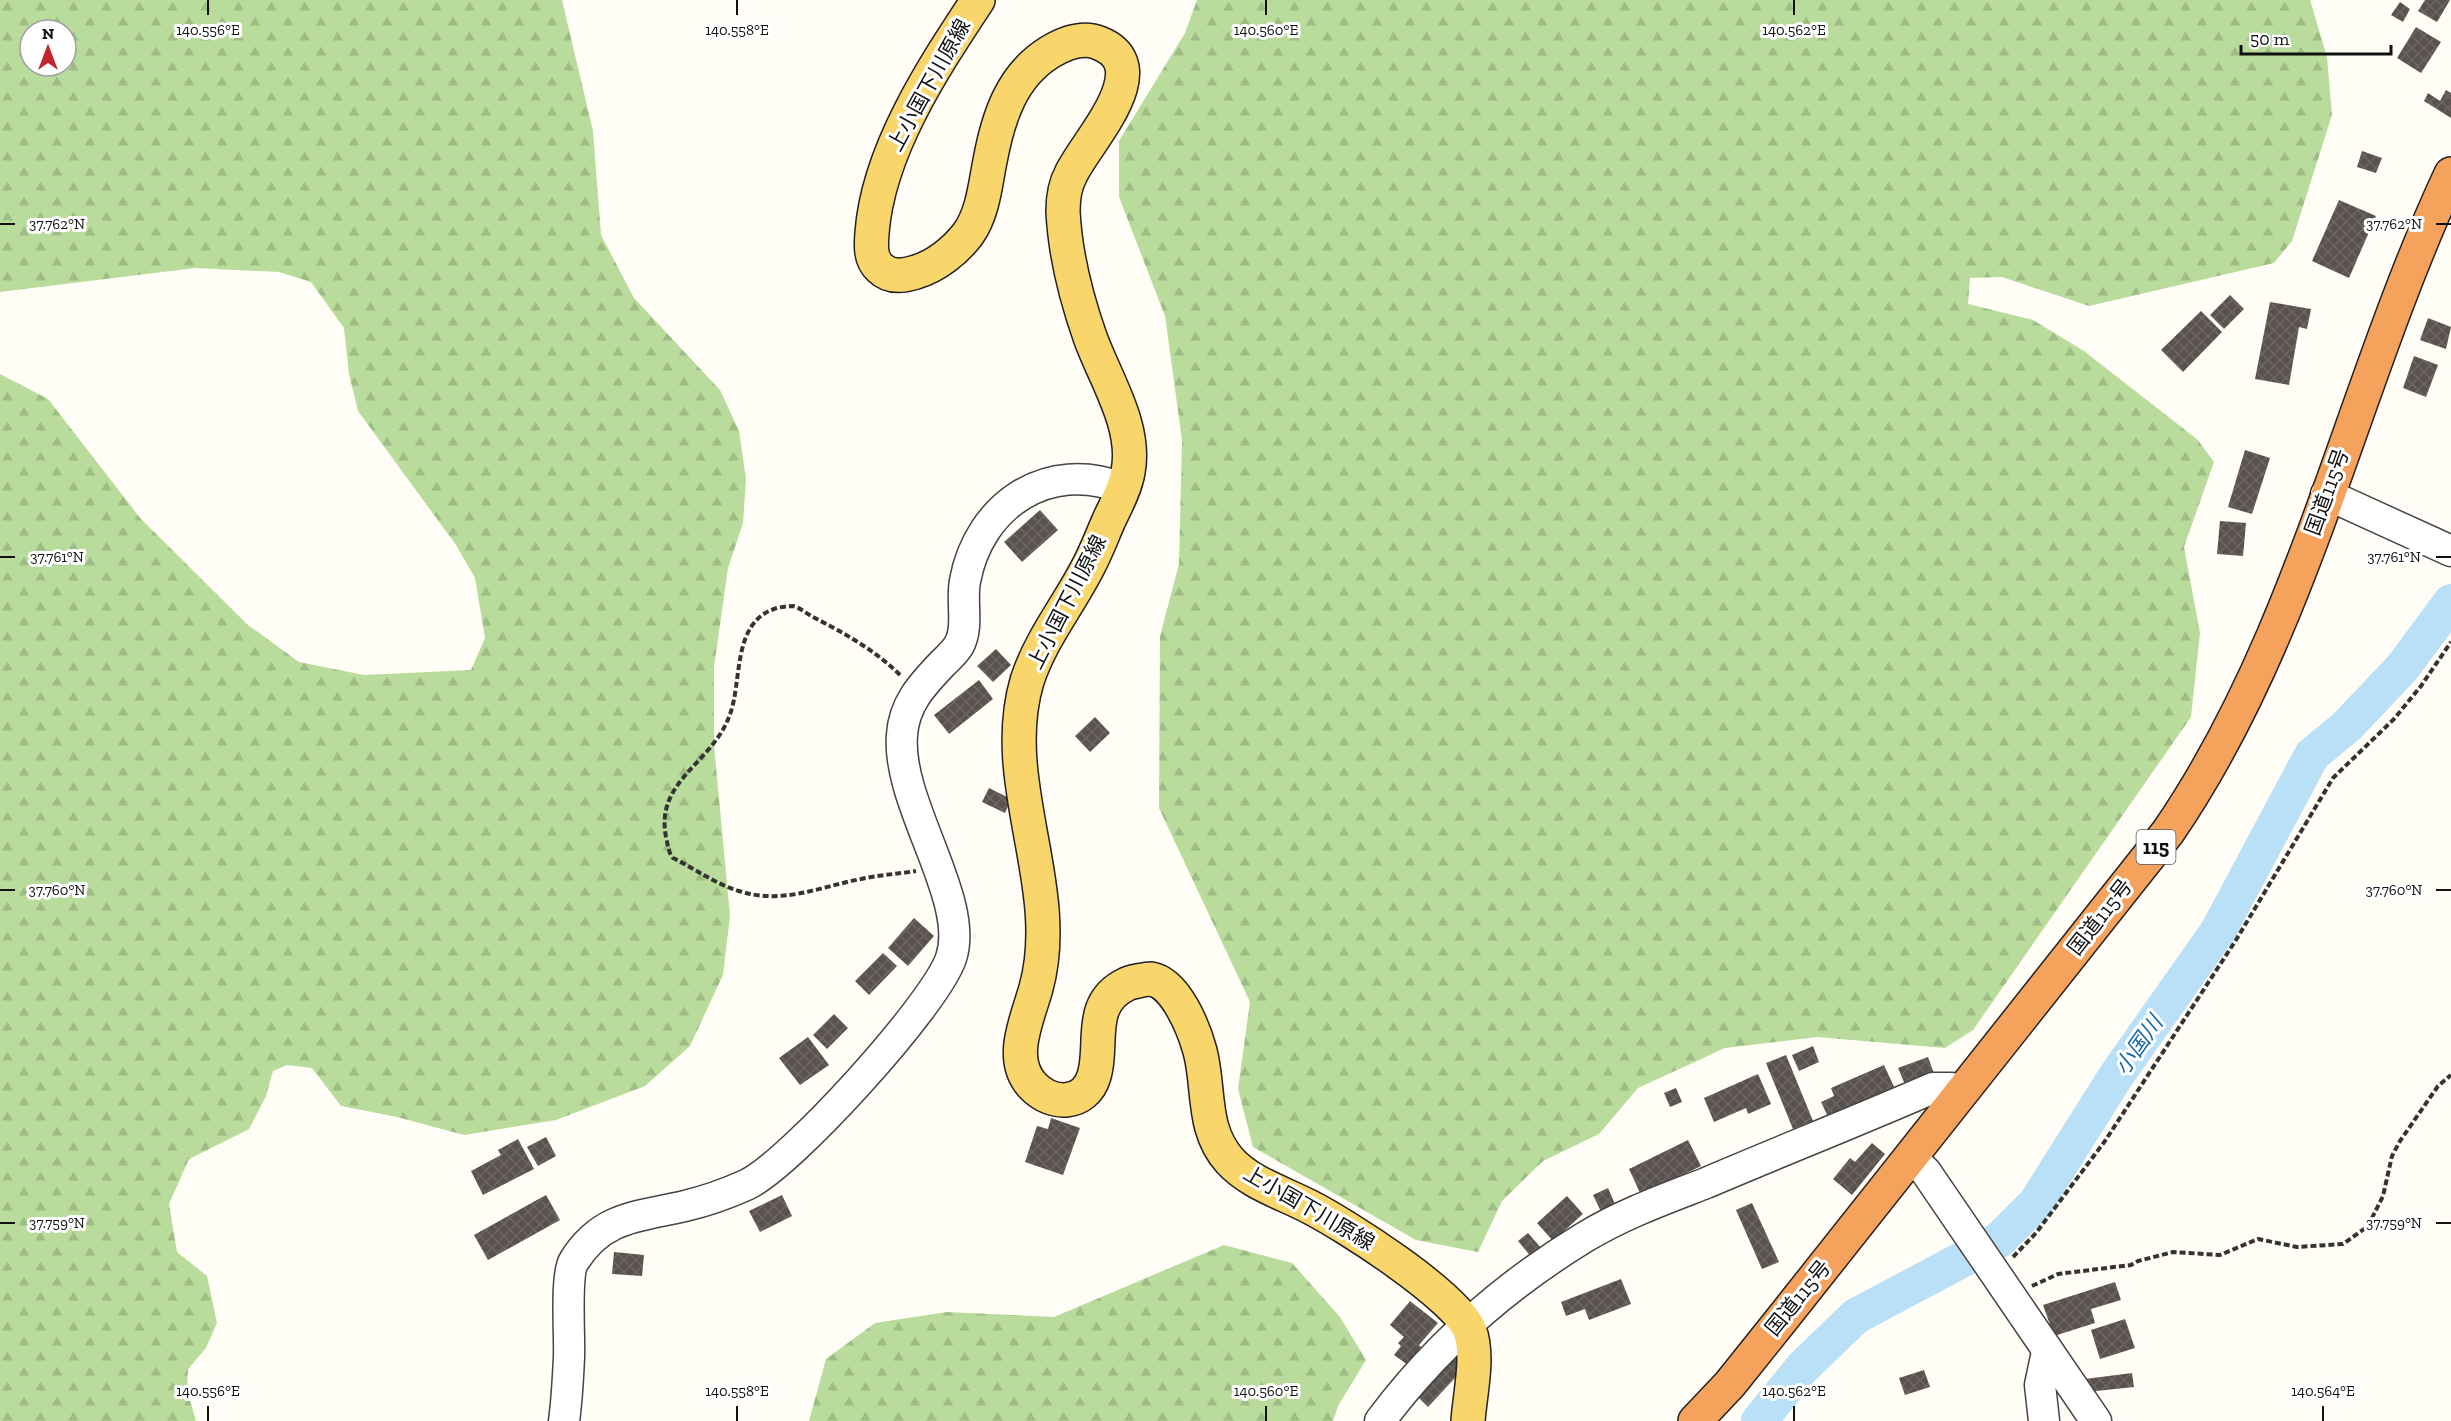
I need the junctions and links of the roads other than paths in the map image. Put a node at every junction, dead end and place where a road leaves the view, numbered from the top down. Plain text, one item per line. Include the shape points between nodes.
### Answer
1 (978, 0) edge
2 (2451, 174) edge
3 (1122, 488) junction
4 (2326, 495) junction
5 (2448, 549) edge
6 (1961, 1093) junction
7 (1911, 1157) junction
8 (1468, 1323) junction
9 (2047, 1352) junction
10 (564, 1421) edge
11 (1380, 1421) edge
12 (1468, 1421) edge
13 (1695, 1421) edge
14 (2044, 1421) edge
15 (2096, 1421) edge

1 - 3 main road, 上小国下川原線 via 891,150 874,207 871,252 876,266 892,275 914,273 943,259 969,233 983,202 990,156 1008,98 1027,69 1054,49 1073,41 1102,44 1115,55 1121,65 1122,83 1114,106 1069,176 1063,201 1066,249 1088,333 1129,440 1128,472
2 - 4 highway, 国道115号 / 115 via 2402,287
3 - 8 main road, 上小国下川原線 via 1088,567 1044,641 1029,674 1021,706 1022,782 1045,928 1042,965 1022,1034 1021,1059 1026,1076 1045,1095 1064,1101 1078,1098 1096,1072 1100,1014 1112,994 1130,982 1151,979 1170,988 1201,1054 1206,1104 1216,1138 1231,1162 1260,1183 1357,1233
3 - 10 street via 1095,478 1064,478 1040,485 1001,510 975,546 966,578 958,647 908,707 901,736 916,811 953,913 956,933 941,980 881,1055 790,1153 749,1183 708,1200 634,1216 597,1234 572,1265
4 - 5 street
4 - 6 highway, 国道115号 / 115 via 2264,660 2202,783 2168,832
6 - 7 highway, 国道115号 / 115
6 - 8 street via 1952,1088 1932,1089 1612,1222 1560,1253
7 - 9 street via 1926,1172
7 - 13 highway, 国道115号 / 115 via 1730,1384
8 - 11 street via 1424,1367
8 - 12 main road via 1473,1350
9 - 14 street via 2040,1385
9 - 15 street

